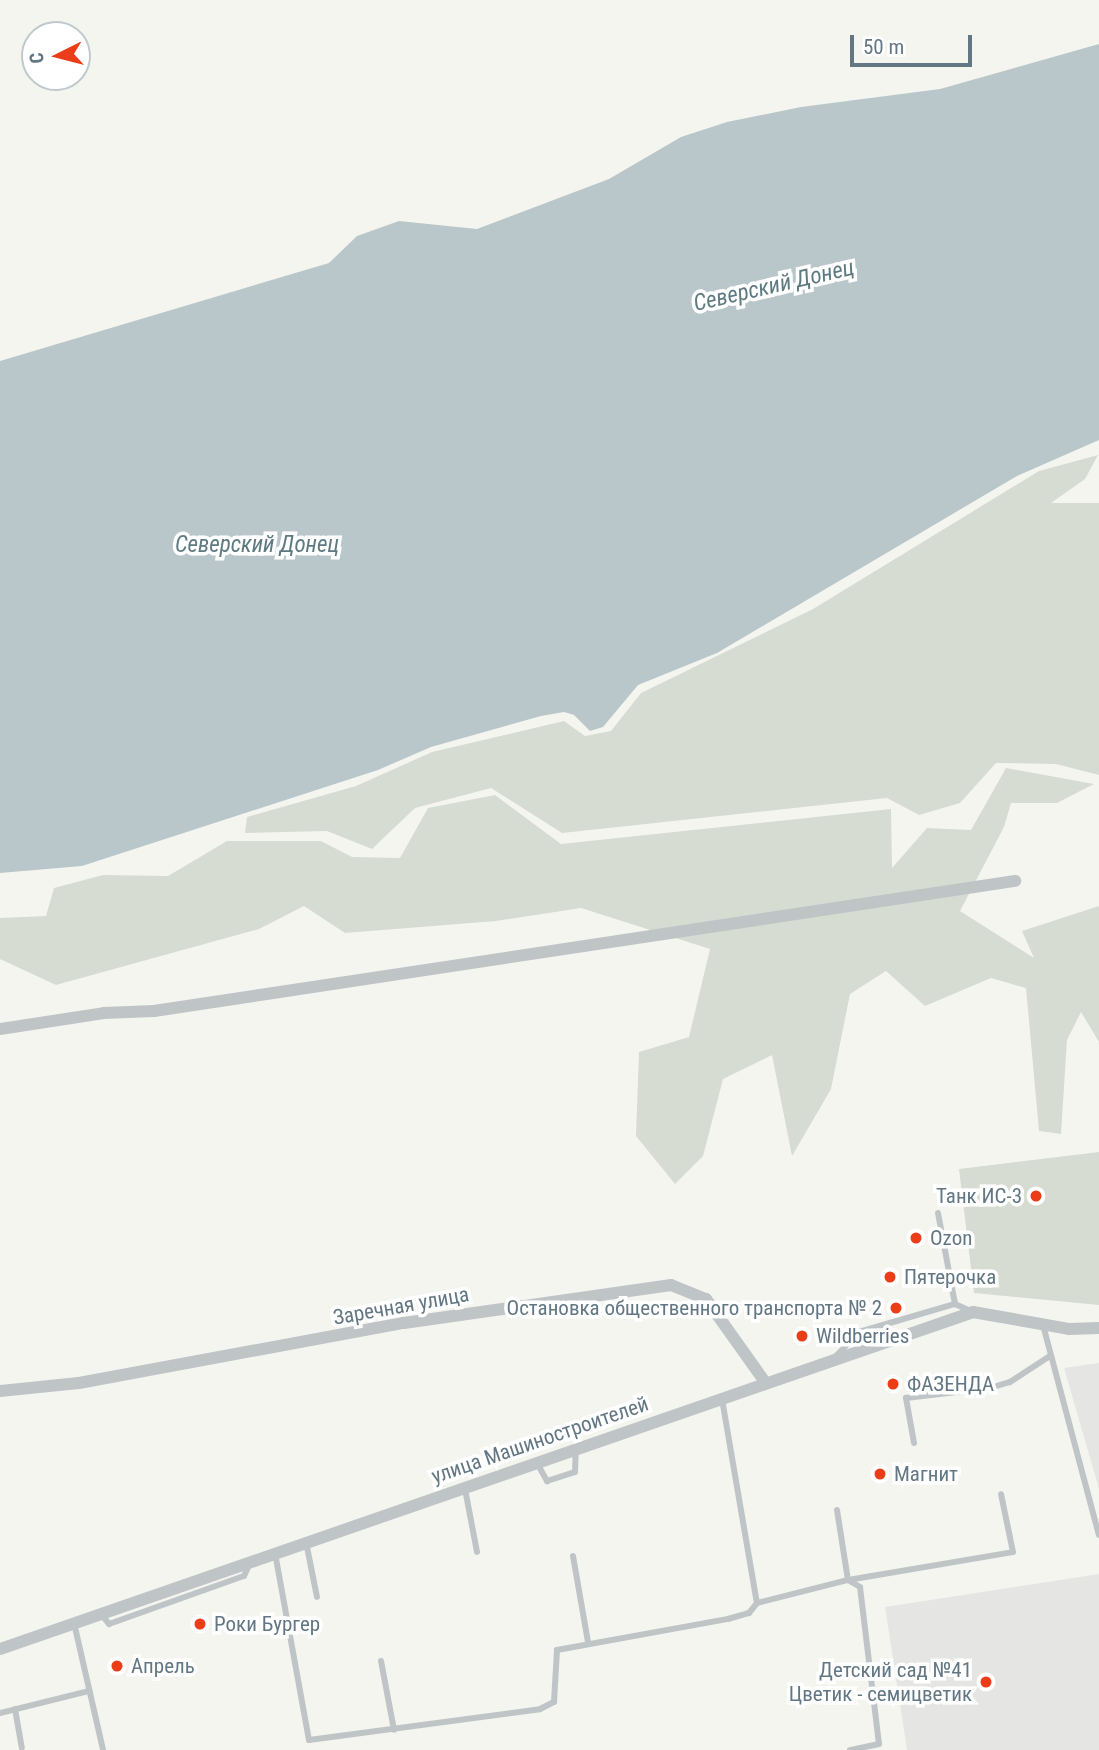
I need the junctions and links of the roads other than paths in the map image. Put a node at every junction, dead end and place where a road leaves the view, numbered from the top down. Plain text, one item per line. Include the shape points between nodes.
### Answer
1 (1015, 881) dead end
2 (0, 1029) edge
3 (938, 1213) dead end
4 (955, 1304) junction
5 (973, 1311) junction
6 (1043, 1325) junction
7 (1099, 1328) edge
8 (1050, 1356) junction
9 (835, 1357) junction
10 (765, 1382) junction
11 (0, 1391) edge
12 (722, 1399) junction
13 (915, 1443) dead end
14 (576, 1447) junction
15 (536, 1462) junction
16 (465, 1487) junction
17 (1001, 1494) dead end
18 (837, 1510) dead end
19 (1099, 1535) edge
20 (305, 1541) junction
21 (275, 1551) junction
22 (477, 1552) dead end
23 (573, 1556) dead end
24 (848, 1580) junction
25 (317, 1597) dead end
26 (757, 1602) junction
27 (74, 1622) junction
28 (588, 1642) junction
29 (0, 1649) edge
30 (381, 1661) dead end
31 (89, 1691) junction
32 (15, 1709) junction
33 (0, 1713) edge
34 (394, 1730) junction
35 (22, 1747) dead end
36 (103, 1750) edge
37 (850, 1750) edge

1 - 2 street via 154,1011 104,1013
3 - 4 lane
4 - 5 lane
4 - 9 lane via 859,1332
5 - 6 street, улица Машиностроителей
5 - 9 street, улица Машиностроителей
6 - 7 street, улица Машиностроителей
6 - 8 lane
8 - 13 lane via 1010,1382 990,1388 906,1398
8 - 19 lane
9 - 10 street, улица Машиностроителей
10 - 11 street, Заречная улица via 706,1299 671,1285 404,1323 79,1383
10 - 12 street, улица Машиностроителей
12 - 14 street, улица Машиностроителей
12 - 26 lane
14 - 15 street, улица Машиностроителей
14 - 15 lane via 575,1472 547,1481
15 - 16 street, улица Машиностроителей
16 - 20 street, улица Машиностроителей
16 - 22 lane
17 - 24 lane via 1013,1552
18 - 24 lane
20 - 21 street, улица Машиностроителей
20 - 25 lane
21 - 27 street, улица Машиностроителей
21 - 34 lane via 309,1740
23 - 28 lane
24 - 26 lane
24 - 37 lane via 860,1587 879,1744
26 - 28 lane via 749,1613 728,1619
27 - 29 street, улица Машиностроителей
27 - 31 lane
28 - 34 lane via 557,1650 554,1702 540,1709
30 - 34 lane
31 - 32 lane
31 - 36 lane
32 - 33 lane
32 - 35 lane

